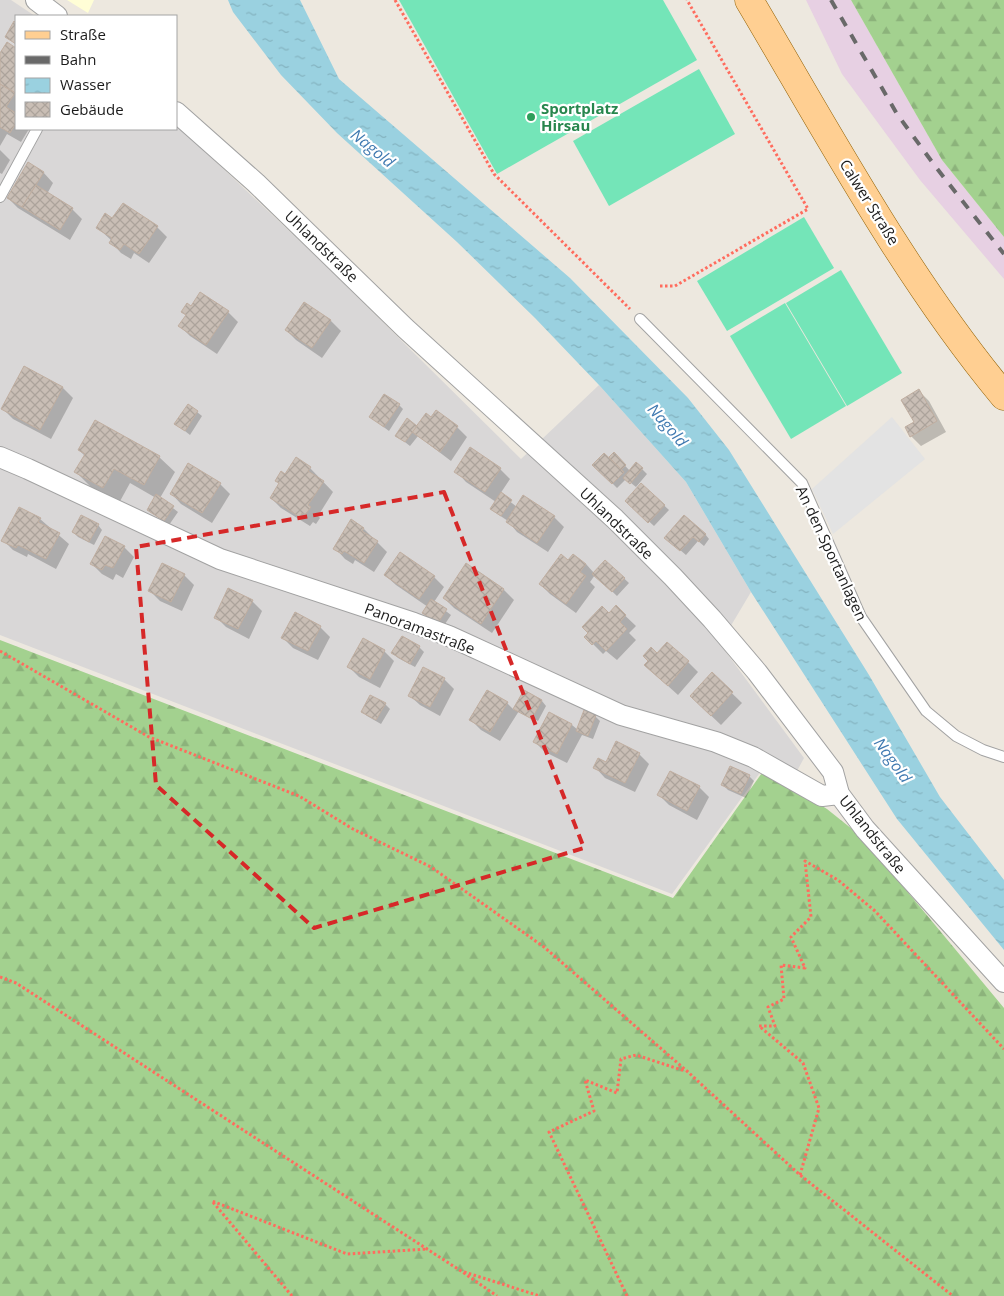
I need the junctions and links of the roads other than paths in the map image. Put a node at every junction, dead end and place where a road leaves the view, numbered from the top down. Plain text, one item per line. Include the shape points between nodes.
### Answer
1 (36, 0) edge
2 (749, 0) edge
3 (57, 15) edge
4 (178, 114) edge
5 (36, 130) edge
6 (0, 197) edge
7 (640, 319) road end
8 (1004, 396) edge
9 (0, 458) edge
10 (1004, 757) edge
11 (839, 794) junction
12 (1004, 982) edge

1 - 3 street
2 - 8 main road, Calwer Straße via 881,222 945,319
4 - 11 street, Uhlandstraße via 256,183 405,328 673,576 757,672 833,772
5 - 6 lane
7 - 10 lane, An den Sportanlagen via 802,484 861,617 926,711 956,736
9 - 11 street, Panoramastraße via 220,559 449,636 621,714 753,756 822,796
11 - 12 street, Uhlandstraße via 865,829

